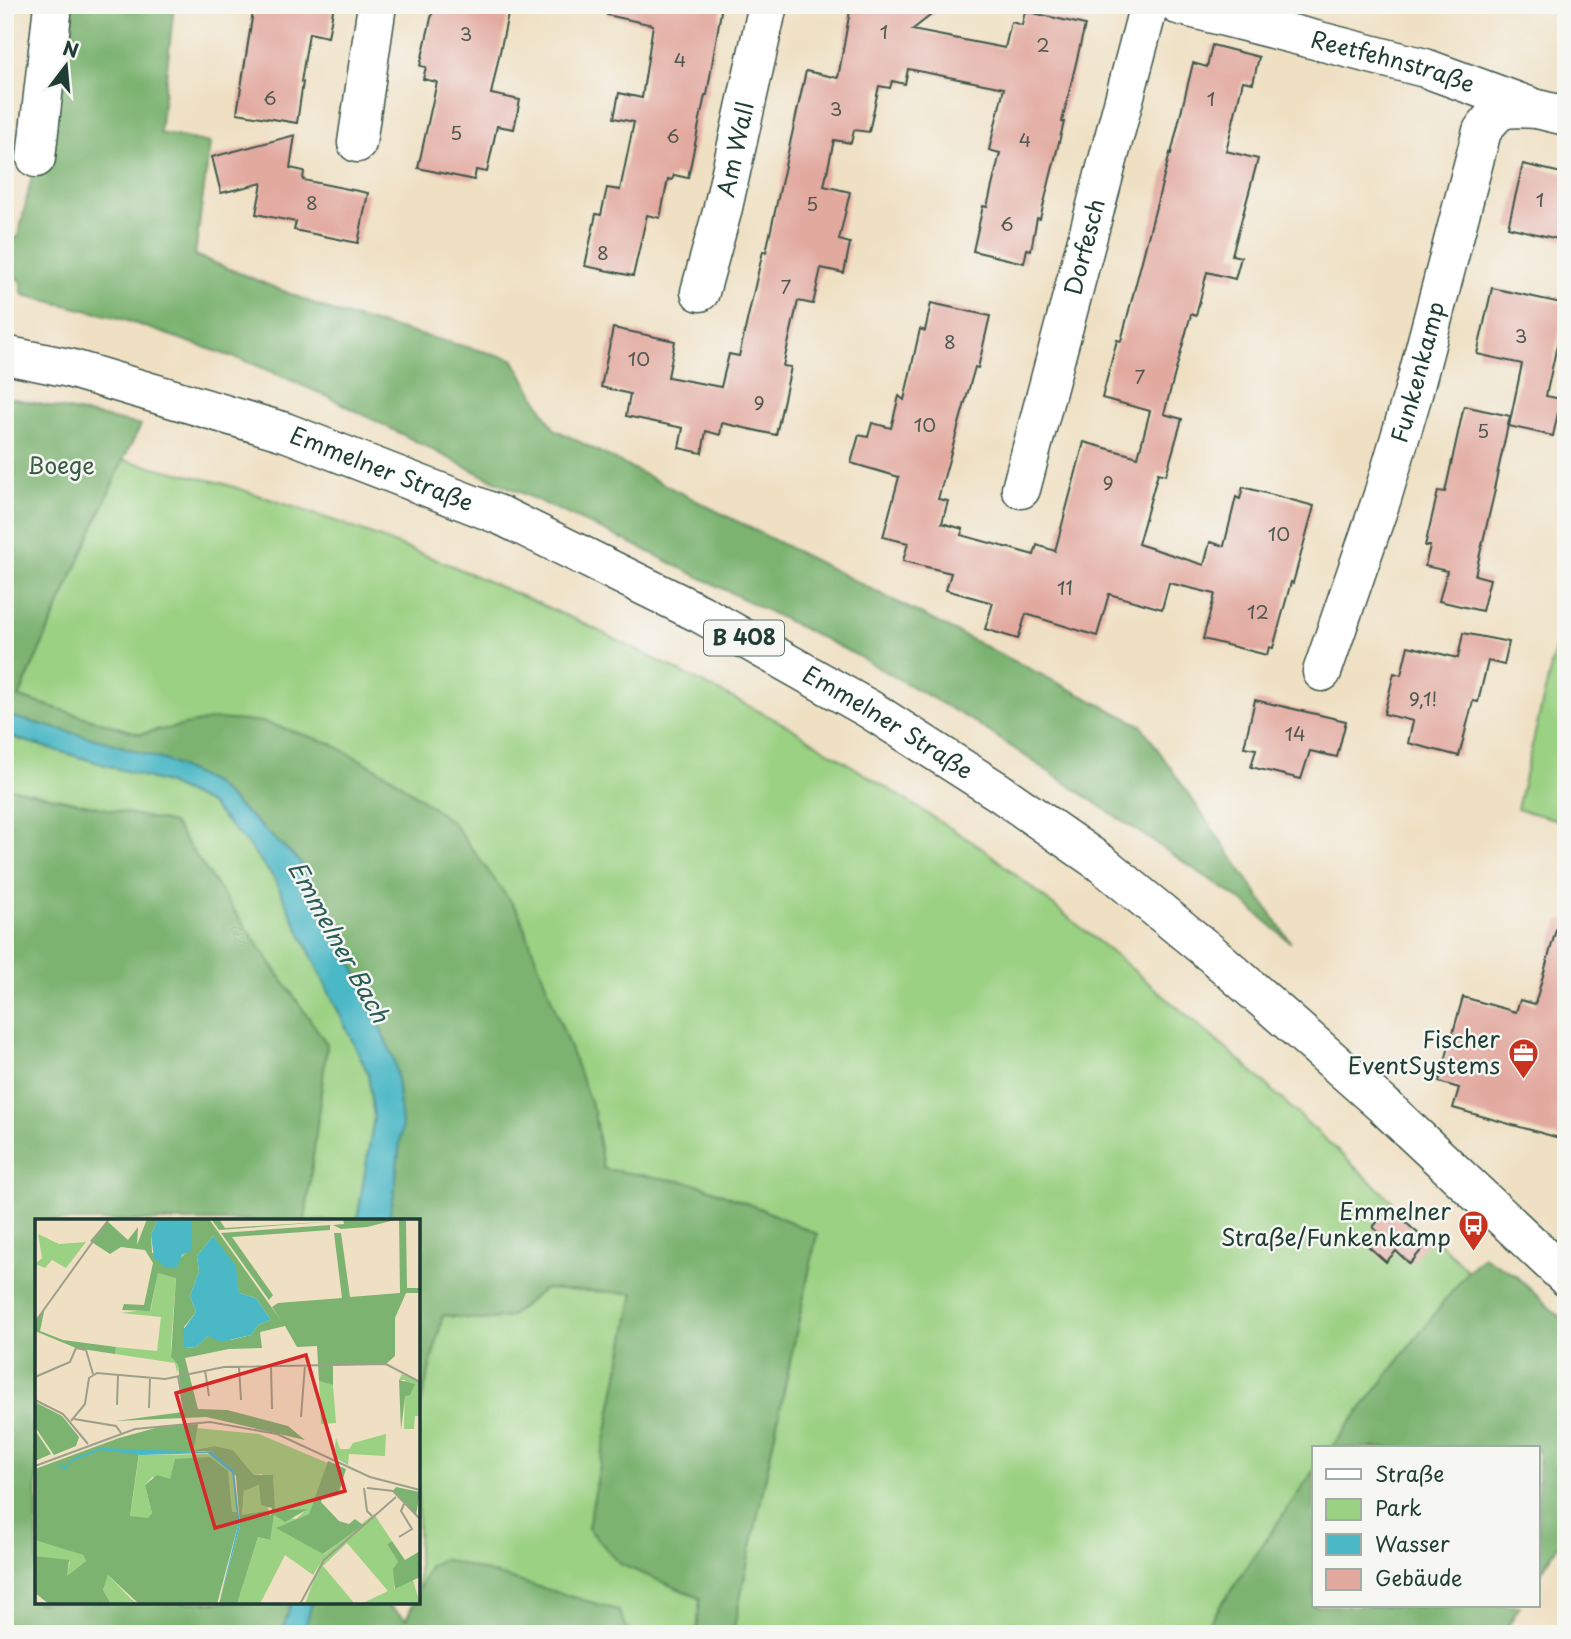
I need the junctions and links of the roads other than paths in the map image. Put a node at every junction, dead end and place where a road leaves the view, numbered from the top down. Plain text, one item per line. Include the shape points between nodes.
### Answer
1 (53, 5) edge
2 (377, 5) edge
3 (768, 5) edge
4 (1149, 5) edge
5 (1178, 5) edge
6 (1551, 112) edge
7 (357, 143) dead end
8 (36, 158) dead end
9 (699, 292) dead end
10 (5, 355) edge
11 (1021, 489) dead end
12 (1322, 672) dead end
13 (1566, 1276) edge

1 - 8 street
2 - 7 street
3 - 9 street, Am Wall via 722,212
4 - 11 street, Dorfesch
5 - 6 street, Reetfehnstraße via 1425,68
6 - 12 street, Funkenkamp via 1505,108 1494,114 1482,131 1413,394
10 - 13 street, Emmelner Straße / B 408 via 69,368 285,432 502,516 701,614 869,709 1101,863 1383,1105

